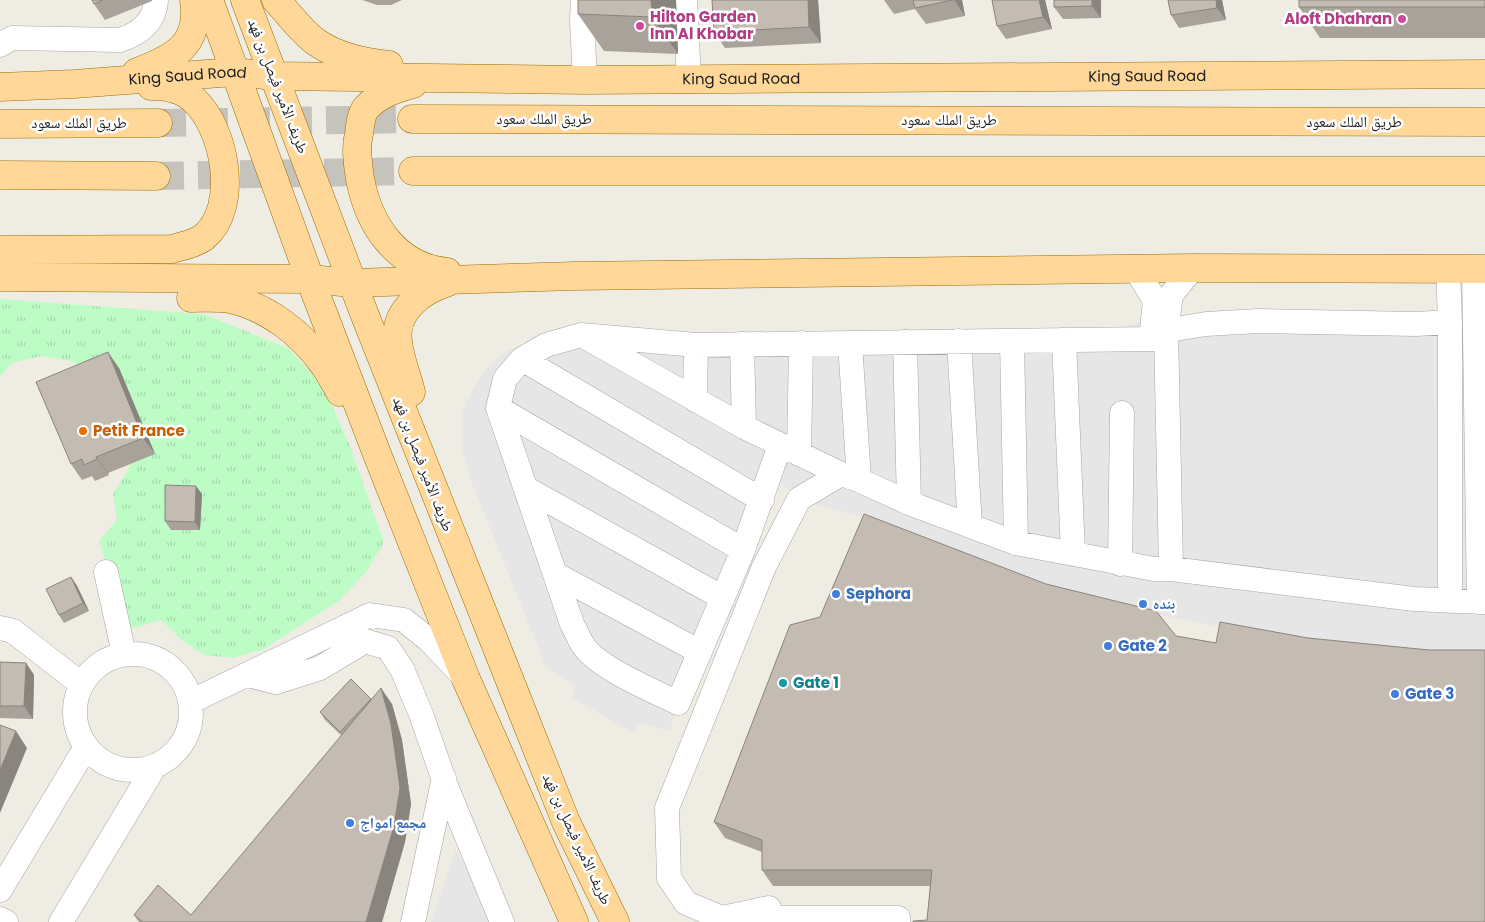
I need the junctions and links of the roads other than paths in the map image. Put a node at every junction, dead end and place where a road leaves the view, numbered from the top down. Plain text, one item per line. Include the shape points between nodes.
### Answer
1 (156, 0) edge
2 (194, 0) edge
3 (209, 0) edge
4 (245, 0) edge
5 (276, 0) edge
6 (583, 0) edge
7 (685, 0) edge
8 (0, 45) edge
9 (234, 72) junction
10 (1485, 74) edge
11 (274, 76) junction
12 (434, 79) junction
13 (492, 79) junction
14 (690, 79) junction
15 (585, 80) junction
16 (113, 81) junction
17 (74, 84) junction
18 (0, 87) edge
19 (412, 119) tunnel mouth
20 (1485, 122) edge
21 (158, 123) tunnel mouth
22 (0, 124) edge
23 (413, 171) tunnel mouth
24 (1485, 171) edge
25 (0, 175) edge
26 (156, 176) tunnel mouth
27 (0, 250) edge
28 (1194, 268) junction
29 (1469, 268) edge
30 (1136, 270) junction
31 (0, 277) edge
32 (499, 277) junction
33 (310, 279) junction
34 (460, 279) junction
35 (352, 283) junction
36 (0, 294) edge
37 (1450, 322) junction
38 (1480, 325) edge
39 (581, 335) junction
40 (1159, 335) junction
41 (1064, 340) junction
42 (959, 341) junction
43 (1012, 341) junction
44 (905, 342) junction
45 (801, 343) junction
46 (850, 343) junction
47 (742, 344) junction
48 (696, 345) junction
49 (522, 359) junction
50 (695, 400) junction
51 (498, 408) junction
52 (1122, 413) dead end
53 (744, 427) junction
54 (790, 450) junction
55 (377, 454) junction
56 (850, 477) junction
57 (527, 489) junction
58 (762, 500) junction
59 (909, 503) junction
60 (445, 519) junction
61 (970, 526) junction
62 (1016, 544) junction
63 (743, 550) junction
64 (1073, 554) junction
65 (1120, 564) junction
66 (1163, 569) junction
67 (106, 572) dead end
68 (556, 575) junction
69 (723, 598) junction
70 (1450, 601) junction
71 (1482, 602) edge
72 (0, 628) edge
73 (700, 652) junction
74 (124, 654) junction
75 (248, 675) junction
76 (466, 679) junction
77 (81, 684) junction
78 (190, 702) junction
79 (678, 703) junction
80 (706, 708) junction
81 (86, 747) junction
82 (155, 766) junction
83 (444, 778) junction
84 (0, 890) edge
85 (0, 919) edge
86 (771, 920) edge
87 (6, 922) edge
88 (61, 922) edge
89 (413, 922) edge
90 (502, 922) edge
91 (574, 922) edge
92 (615, 922) edge
93 (898, 922) edge

1 - 8 street via 156,10 134,36 120,40 12,38
2 - 16 main road via 193,32 185,44 160,64
3 - 9 main road
4 - 11 main road, طريف الأمير فيصل بن فهد
5 - 13 main road via 315,42 343,56 369,63
6 - 15 street
7 - 14 street
9 - 11 main road, King Saud Road
9 - 16 main road, King Saud Road
9 - 33 main road
10 - 14 main road, King Saud Road
11 - 12 main road, King Saud Road
11 - 35 main road, طريف الأمير فيصل بن فهد
12 - 13 main road, King Saud Road
12 - 32 main road via 392,89 364,110 357,140 357,164 368,210 382,235 399,253 414,262 433,271
13 - 15 main road, King Saud Road
14 - 15 main road, King Saud Road
16 - 17 main road, King Saud Road
17 - 18 main road, King Saud Road
17 - 27 main road via 162,86 179,90 194,99 215,129 220,146 224,187 218,220 204,237 189,245 172,248
19 - 20 main road, طريق الملك سعود
21 - 22 main road, طريق الملك سعود
23 - 24 main road
25 - 26 main road
28 - 29 main road
28 - 30 main road
28 - 40 street via 1171,295
29 - 37 street
29 - 38 street
30 - 32 main road
30 - 40 street via 1155,300
31 - 33 main road
32 - 34 main road
33 - 35 main road
33 - 55 main road
34 - 35 main road
34 - 60 main road via 436,286 413,300 399,324 397,340
35 - 60 main road, طريف الأمير فيصل بن فهد
36 - 55 main road via 230,299 258,308 307,344 325,365
37 - 40 street via 1258,321 1206,324
37 - 70 street
38 - 71 street
39 - 48 street
39 - 49 street via 546,345
39 - 50 street
40 - 41 street
40 - 66 street
41 - 43 street
41 - 64 street
42 - 43 street
42 - 44 street
42 - 61 street
43 - 62 street
44 - 46 street
44 - 59 street
45 - 46 street
45 - 47 street
45 - 54 street
46 - 56 street
47 - 48 street
47 - 53 street
48 - 50 street
49 - 51 street via 505,379
49 - 58 street
50 - 53 street
51 - 57 street
51 - 63 street
52 - 65 street
53 - 54 street
54 - 56 street
54 - 58 street
55 - 76 main road
56 - 59 street
56 - 80 street via 799,499 764,567
57 - 68 street
57 - 69 street
58 - 63 street
59 - 61 street
60 - 92 main road, طريف الأمير فيصل بن فهد via 566,822
61 - 62 street
62 - 64 street
63 - 69 street
64 - 65 street
65 - 66 street
66 - 70 street
67 - 74 street
68 - 73 street
68 - 79 street via 583,647 630,680
69 - 73 street
70 - 71 street
72 - 77 street via 13,631
73 - 79 street
74 - 77 street via 106,659
74 - 78 street via 142,654 174,670 185,685
75 - 76 street via 370,615 404,620 430,641
75 - 78 street
75 - 83 street via 276,682 320,668 365,641 388,648 402,669
76 - 91 main road
77 - 81 street via 74,716
78 - 82 street via 190,722 184,741 172,756
79 - 80 street
80 - 86 street via 666,808 669,878 686,903 722,918 769,908
81 - 82 street via 100,760 118,768 136,771
81 - 84 street
82 - 88 street
83 - 89 street
83 - 90 street
85 - 87 street
86 - 93 street via 898,918

